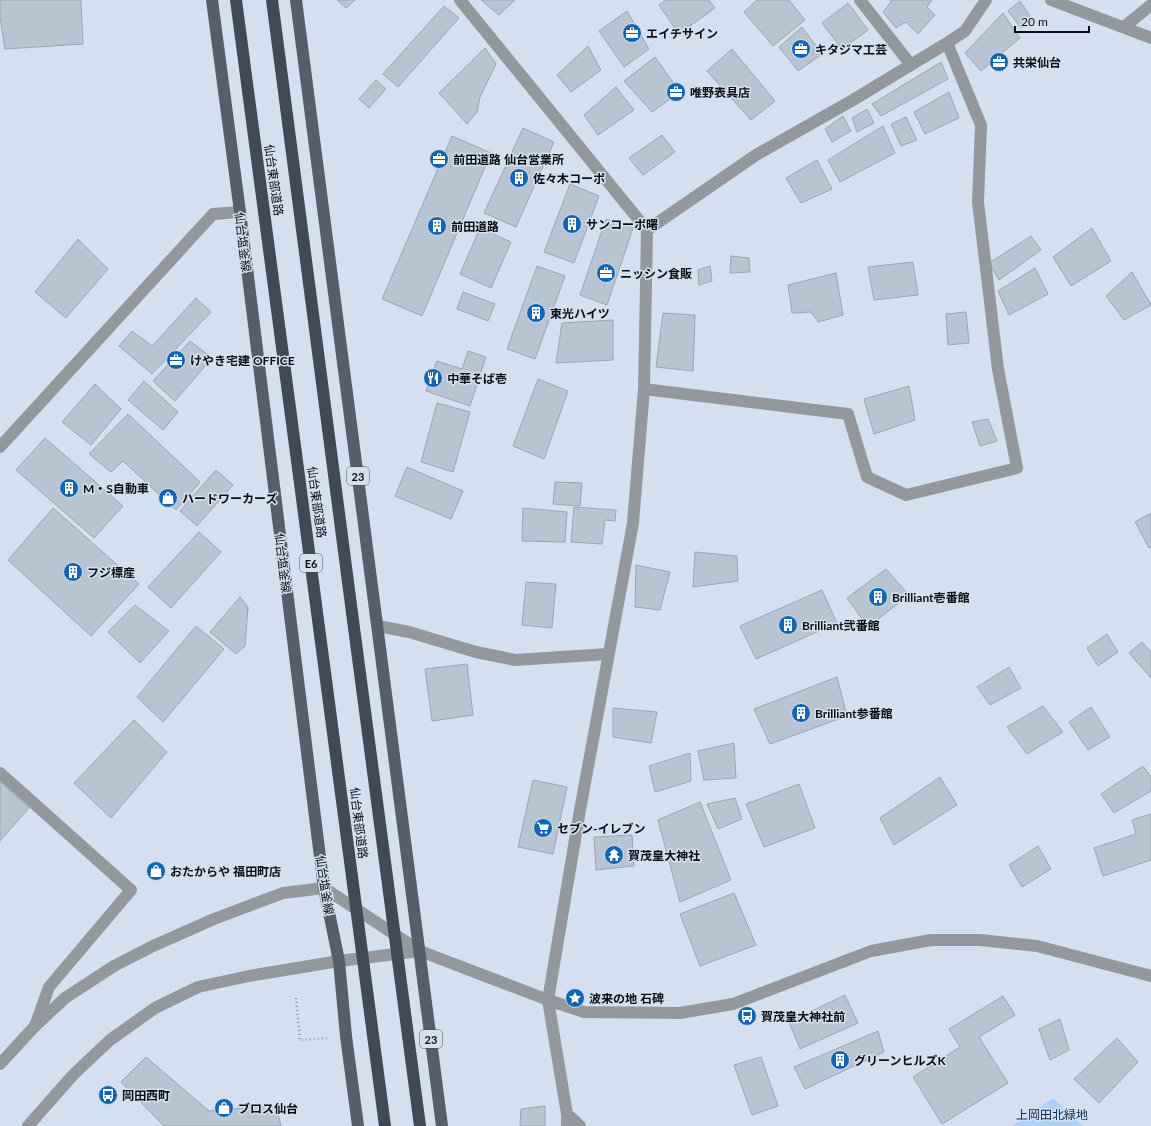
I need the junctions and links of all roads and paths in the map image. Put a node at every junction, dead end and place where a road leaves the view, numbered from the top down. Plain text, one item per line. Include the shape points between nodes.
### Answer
1 (212, 0) edge
2 (236, 0) edge
3 (272, 0) edge
4 (296, 0) edge
5 (460, 0) edge
6 (860, 0) edge
7 (986, 0) edge
8 (1051, 0) edge
9 (1151, 5) edge
10 (1124, 27) junction
11 (1151, 38) edge
12 (947, 43) junction
13 (911, 65) junction
14 (240, 212) junction
15 (647, 230) junction
16 (644, 389) junction
17 (0, 447) edge
18 (378, 626) junction
19 (608, 654) junction
20 (0, 773) edge
21 (324, 888) junction
22 (420, 951) junction
23 (339, 960) junction
24 (1151, 976) edge
25 (296, 998) dead end
26 (548, 1000) junction
27 (35, 1026) junction
28 (332, 1038) dead end
29 (0, 1064) edge
30 (567, 1114) junction
31 (28, 1126) edge
32 (358, 1126) edge
33 (385, 1126) edge
34 (420, 1126) edge
35 (442, 1126) edge
36 (568, 1126) edge
37 (580, 1126) edge

1 - 14 main road, 仙台塩釜線
2 - 33 highway, 仙台東部道路 / E6
3 - 34 highway, 仙台東部道路
4 - 18 main road, 23
5 - 15 street
6 - 13 street
7 - 12 street via 965,31
8 - 10 street
9 - 10 street
10 - 11 street
12 - 13 street
12 - 16 street via 981,125 978,202 998,369 1017,468 906,495 867,477 848,414
13 - 15 street via 756,155
14 - 17 street via 213,214
14 - 21 main road, 仙台塩釜線
15 - 16 street
16 - 19 street via 633,522
18 - 19 street via 515,660
18 - 22 main road, 23
19 - 26 street
20 - 27 street via 131,890 49,987
21 - 22 street
21 - 23 main road, 仙台塩釜線
21 - 27 street via 283,893 153,946 114,966 65,998
22 - 23 street
22 - 26 street
22 - 35 main road, 23
23 - 31 street via 198,987 155,1008 110,1040 73,1075
23 - 32 main road, 仙台塩釜線
24 - 26 street via 1037,946 980,940 931,940 871,951 733,1004 680,1013 584,1012
25 - 28 path via 300,1040
26 - 30 street
27 - 29 street
30 - 36 street
30 - 37 street

